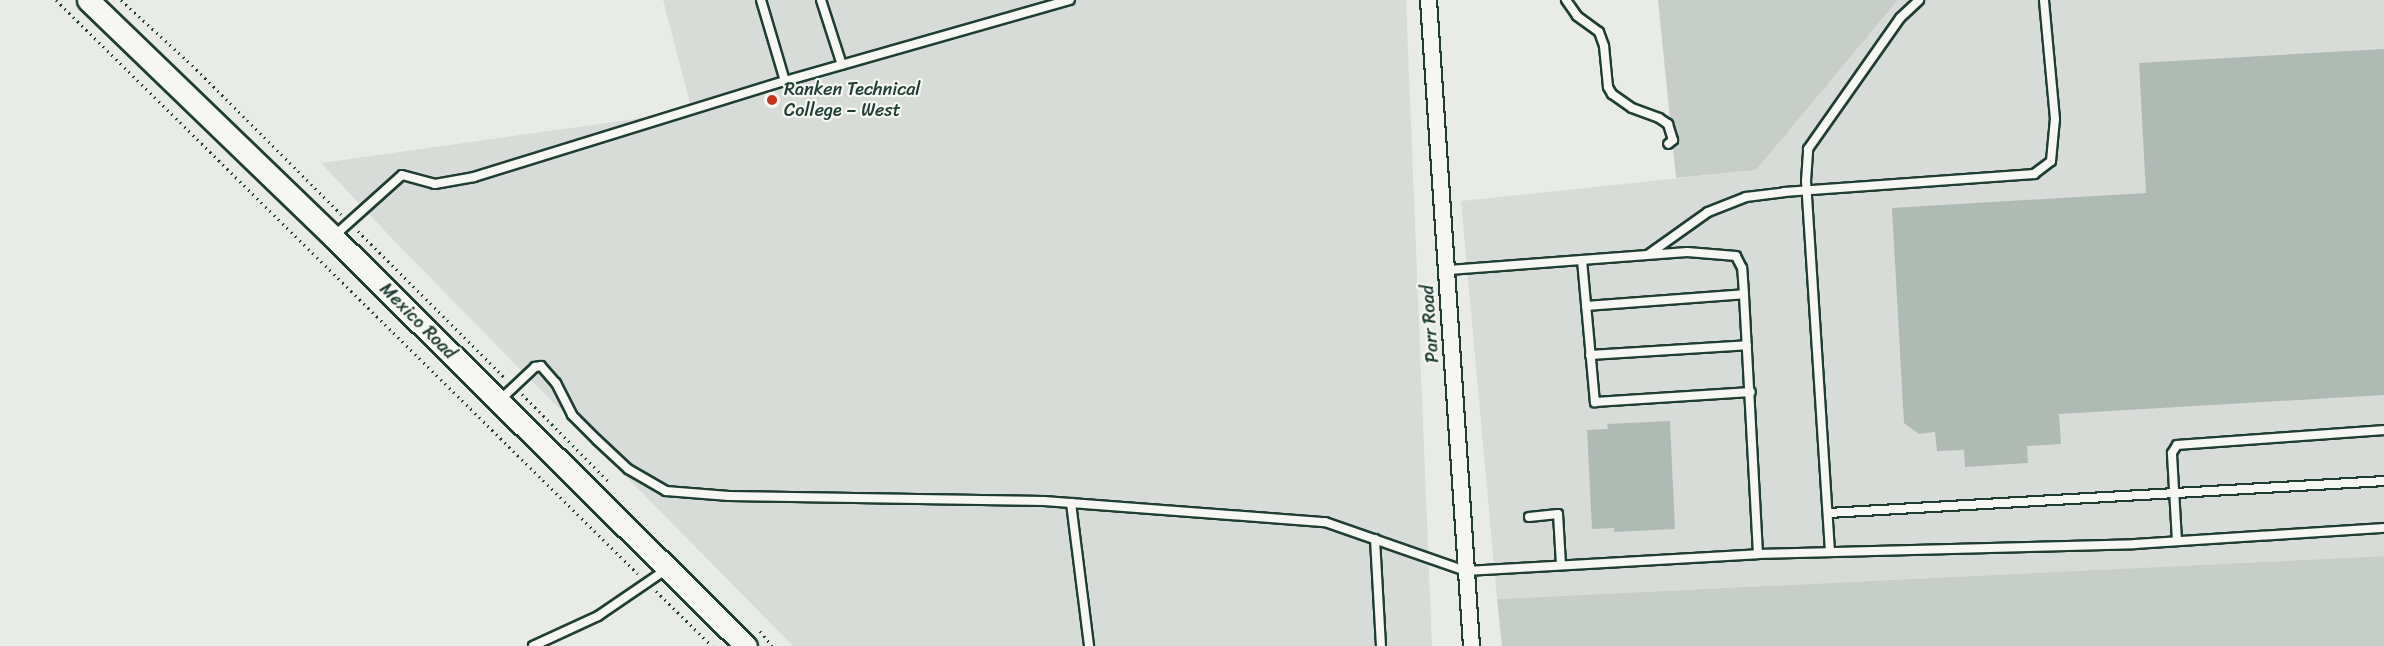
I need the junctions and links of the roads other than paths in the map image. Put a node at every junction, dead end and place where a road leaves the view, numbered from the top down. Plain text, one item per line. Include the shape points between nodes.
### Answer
1 (88, 0) edge
2 (761, 0) edge
3 (821, 0) edge
4 (1070, 0) edge
5 (1428, 0) edge
6 (1566, 0) edge
7 (1919, 0) edge
8 (2044, 0) edge
9 (842, 65) junction
10 (785, 81) junction
11 (1668, 144) dead end
12 (1807, 190) junction
13 (333, 237) junction
14 (1648, 255) junction
15 (1582, 260) junction
16 (1446, 270) junction
17 (1744, 294) junction
18 (1586, 306) junction
19 (1747, 345) junction
20 (1590, 355) junction
21 (1751, 393) junction
22 (507, 394) junction
23 (2384, 430) edge
24 (2384, 481) edge
25 (2174, 493) junction
26 (1071, 503) junction
27 (1828, 513) junction
28 (1529, 517) dead end
29 (2384, 528) edge
30 (1375, 539) junction
31 (2178, 541) junction
32 (1830, 552) junction
33 (1758, 554) junction
34 (1561, 565) junction
35 (669, 568) junction
36 (1466, 571) junction
37 (751, 637) edge
38 (533, 646) edge
39 (1089, 646) edge
40 (1381, 646) edge
41 (1471, 646) edge

1 - 13 street, Mexico Road
2 - 10 lane
3 - 9 lane
4 - 9 lane
5 - 16 street, Parr Road
6 - 11 lane via 1577,16 1599,32 1612,94 1668,124 1672,140
7 - 12 lane via 1900,18 1808,148
8 - 12 lane via 2055,119 2052,161 2034,174
9 - 10 lane
10 - 13 lane via 474,177 435,184 402,175
12 - 14 lane via 1746,197 1708,212
12 - 27 lane
13 - 22 street, Mexico Road
14 - 15 lane
14 - 17 lane via 1687,252 1736,256 1742,268
15 - 16 lane
15 - 18 lane
16 - 36 street, Parr Road
17 - 18 lane
17 - 19 lane
18 - 20 lane
19 - 20 lane
19 - 21 lane
20 - 21 lane via 1595,402
21 - 33 lane
22 - 26 lane via 535,367 546,370 572,415 628,469 666,491 729,496
22 - 35 street, Mexico Road
23 - 25 lane via 2177,445 2172,453
24 - 25 lane
25 - 27 lane
25 - 31 lane
26 - 30 lane via 1325,522
26 - 39 lane
27 - 32 lane
28 - 34 lane via 1558,514
29 - 31 lane
30 - 36 lane
30 - 40 lane
31 - 32 lane
32 - 33 lane
33 - 34 lane
34 - 36 lane
35 - 37 street, Mexico Road
35 - 38 lane via 598,616
36 - 41 street, Parr Road

